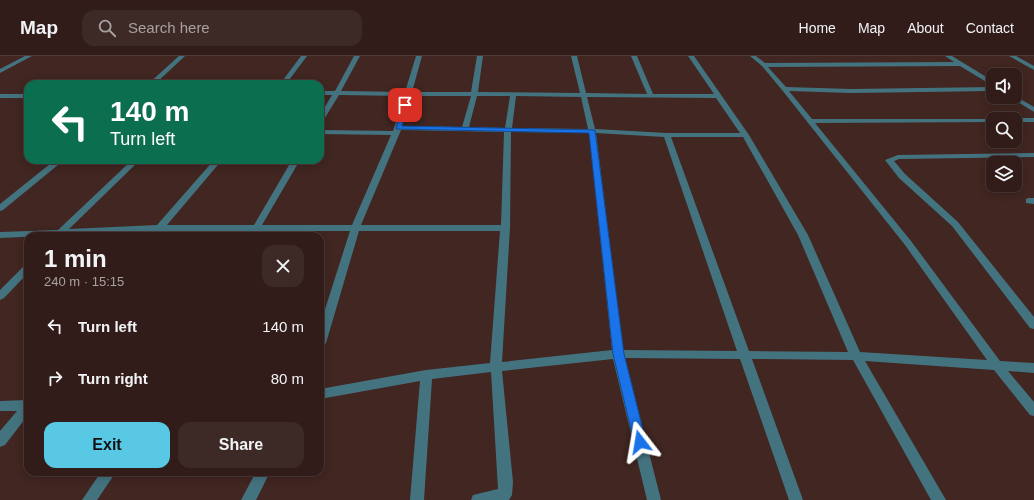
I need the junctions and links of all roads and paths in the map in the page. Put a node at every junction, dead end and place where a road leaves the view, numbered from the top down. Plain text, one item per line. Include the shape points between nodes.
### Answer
1 (29, 56) edge
2 (182, 56) edge
3 (304, 56) edge
4 (357, 56) edge
5 (419, 56) edge
6 (480, 56) edge
7 (574, 56) edge
8 (634, 56) edge
9 (691, 56) edge
10 (753, 56) edge
11 (948, 56) edge
12 (1012, 56) edge
13 (961, 64) junction
14 (764, 65) junction
15 (1034, 68) edge
16 (0, 71) edge
17 (155, 80) edge
18 (286, 80) edge
19 (986, 80) edge
20 (784, 89) junction
21 (986, 90) edge
22 (324, 93) edge
23 (337, 93) junction
24 (409, 94) junction
25 (474, 95) junction
26 (513, 95) junction
27 (583, 95) junction
28 (0, 96) edge
29 (24, 96) edge
30 (652, 96) junction
31 (719, 96) junction
32 (1022, 102) edge
33 (1033, 109) edge
34 (324, 114) edge
35 (986, 120) edge
36 (1022, 120) edge
37 (1034, 120) edge
38 (809, 121) junction
39 (465, 129) junction
40 (397, 130) junction
41 (508, 130) junction
42 (592, 131) junction
43 (324, 132) edge
44 (667, 135) junction
45 (745, 136) junction
46 (1034, 154) edge
47 (55, 164) edge
48 (132, 164) edge
49 (215, 164) edge
50 (294, 164) edge
51 (0, 208) edge
52 (257, 227) junction
53 (356, 227) junction
54 (159, 228) junction
55 (505, 228) junction
56 (61, 232) edge
57 (92, 232) edge
58 (156, 232) edge
59 (24, 235) edge
60 (0, 236) edge
61 (24, 271) edge
62 (0, 296) edge
63 (1034, 325) edge
64 (324, 330) edge
65 (618, 354) junction
66 (744, 354) junction
67 (856, 356) junction
68 (496, 366) junction
69 (998, 367) junction
70 (1034, 368) edge
71 (426, 375) junction
72 (324, 393) edge
73 (0, 406) edge
74 (24, 406) edge
75 (24, 411) edge
76 (1034, 411) edge
77 (0, 441) edge
78 (106, 476) edge
79 (261, 476) edge
80 (89, 500) edge
81 (248, 500) edge
82 (417, 500) edge
83 (478, 500) edge
84 (654, 500) edge
85 (796, 500) edge
86 (939, 500) edge

1 - 16 street
2 - 17 street
3 - 18 street
4 - 23 street
5 - 24 street
6 - 25 street
7 - 27 street
8 - 30 street
9 - 31 street
10 - 14 street
11 - 13 street
12 - 15 street
13 - 14 street
13 - 19 street
14 - 20 street
20 - 21 street
20 - 38 street
22 - 23 street
23 - 24 street
23 - 34 street
24 - 25 street
24 - 40 street
25 - 26 street
25 - 39 street
26 - 27 street
26 - 41 street
27 - 30 street
27 - 42 street
28 - 29 street
30 - 31 street
31 - 45 street
32 - 33 street
35 - 38 street
36 - 37 street
38 - 69 street via 908,243
39 - 40 street
39 - 41 street
40 - 43 street
40 - 53 street
41 - 42 street
41 - 55 street
42 - 44 street
42 - 65 street
44 - 45 street
44 - 66 street
45 - 67 street via 803,235
46 - 63 street via 898,157 889,160 902,176 956,224
47 - 51 street
48 - 56 street
49 - 54 street
50 - 52 street
52 - 53 street
52 - 54 street
53 - 55 street
53 - 64 street
54 - 57 street
54 - 58 street
55 - 68 street
59 - 60 street
61 - 62 street
65 - 66 street
65 - 68 street
65 - 84 street
66 - 67 street
66 - 85 street
67 - 69 street
67 - 86 street
68 - 71 street
68 - 83 street via 505,495
69 - 70 street
69 - 76 street
71 - 72 street
71 - 82 street
73 - 74 street
75 - 77 street
78 - 80 street
79 - 81 street

